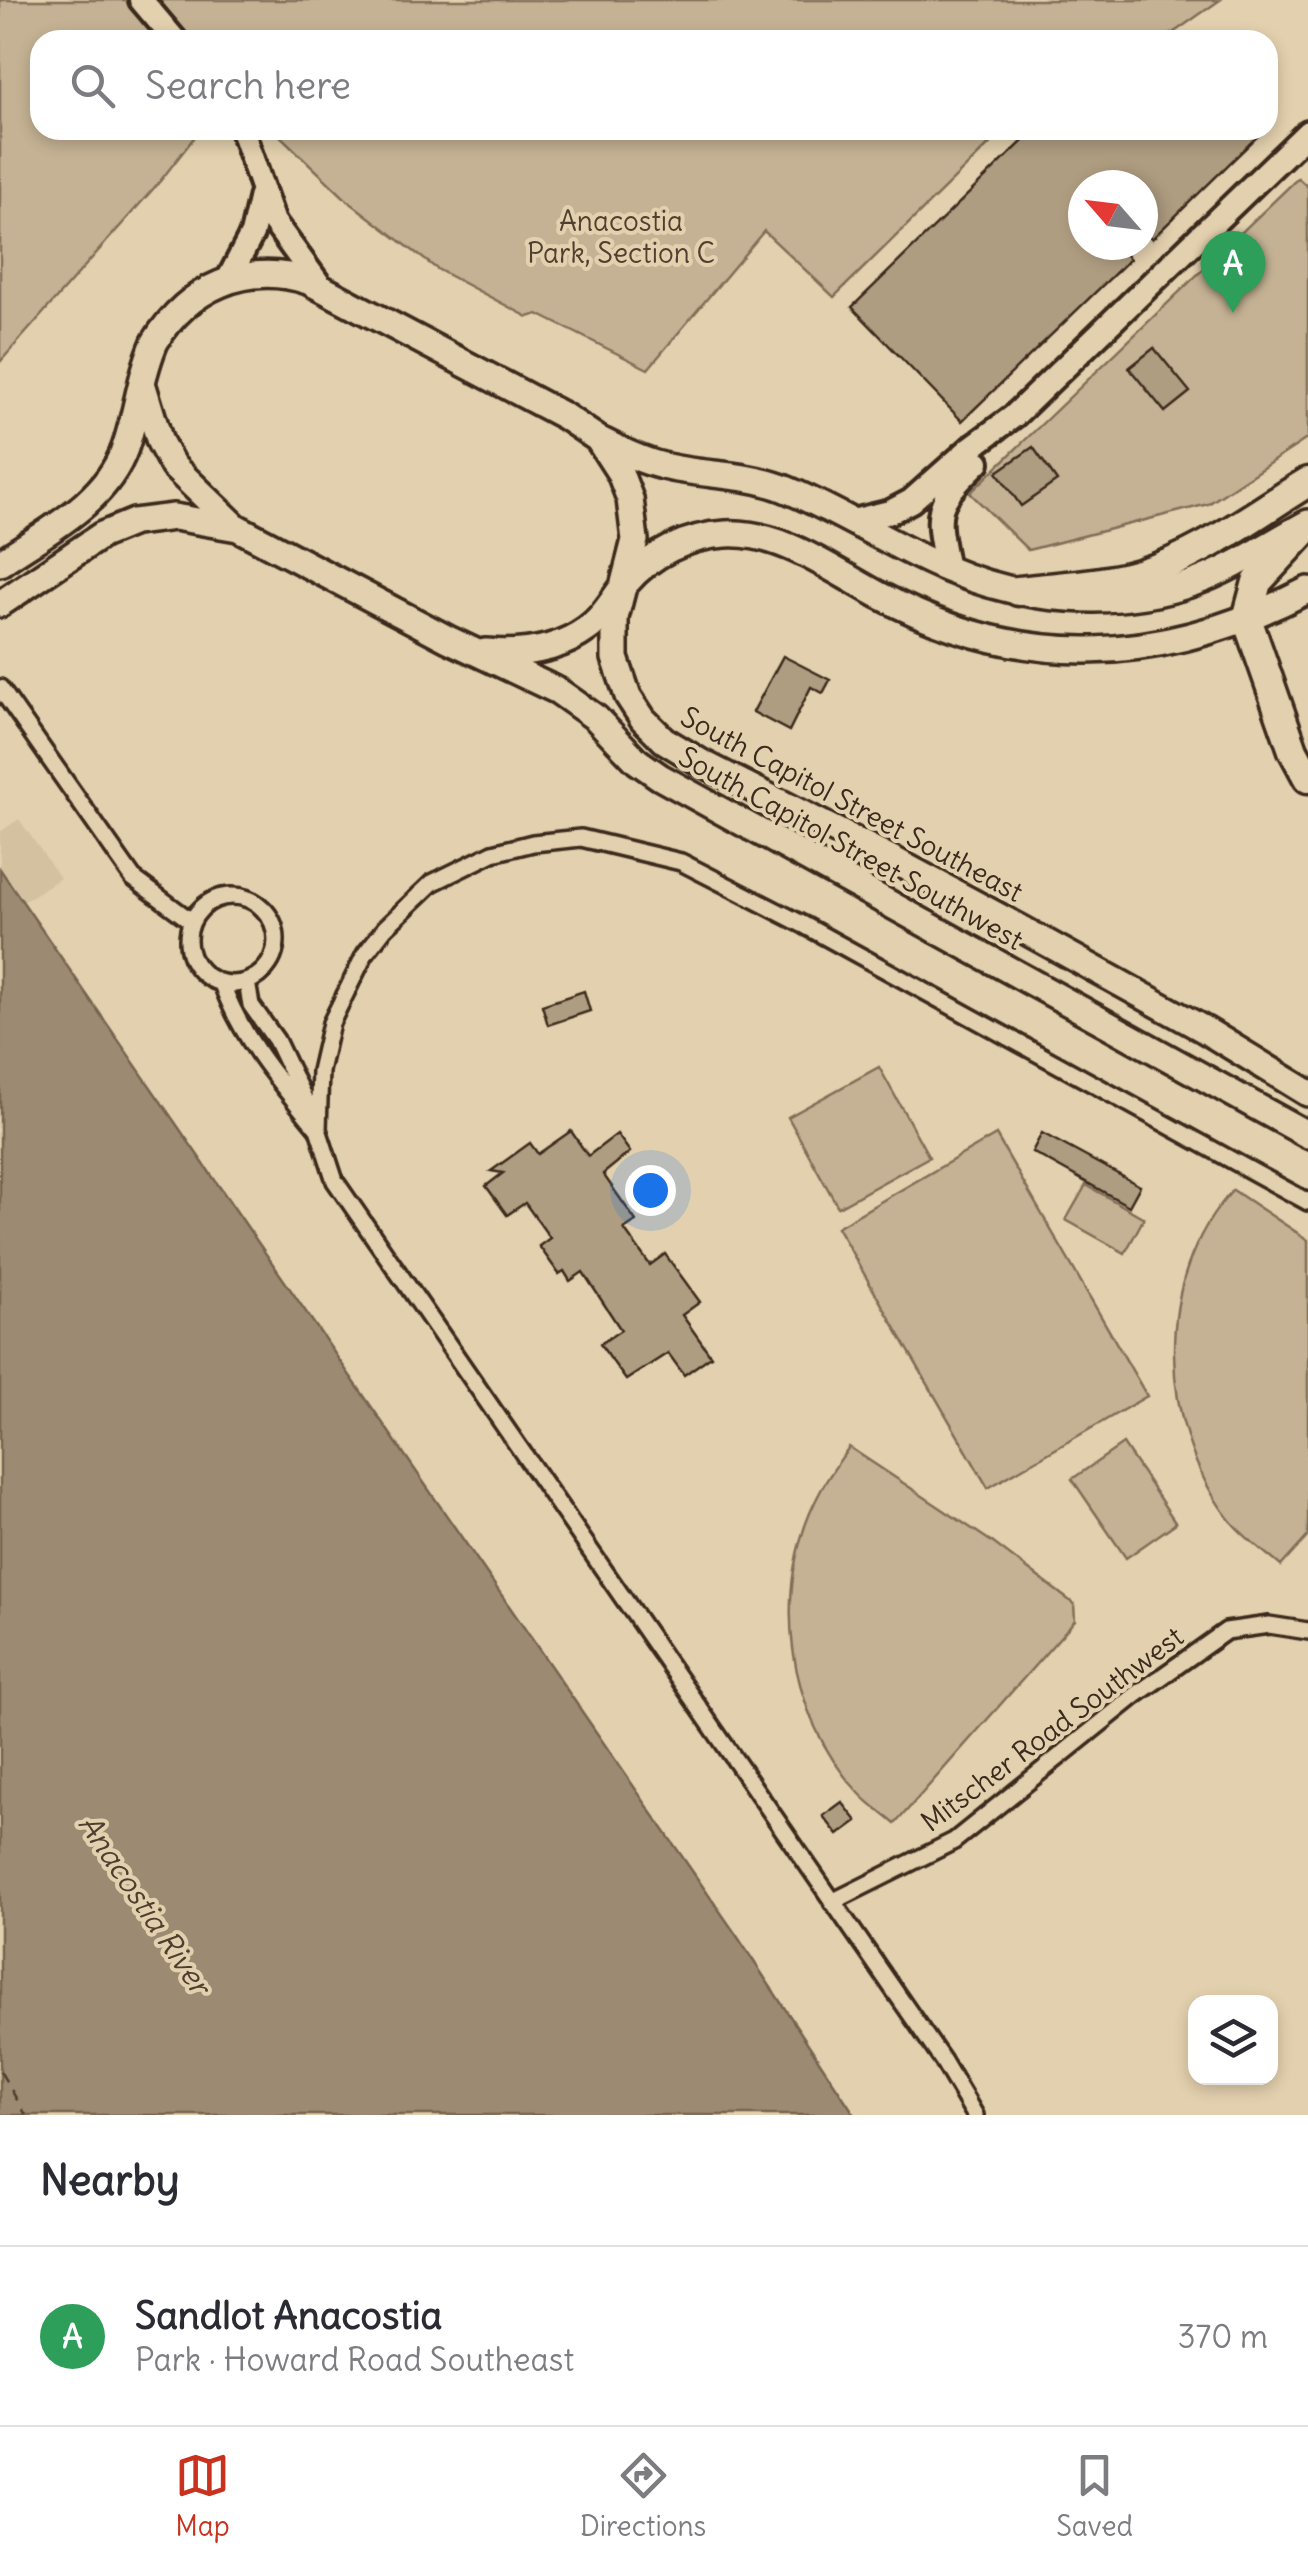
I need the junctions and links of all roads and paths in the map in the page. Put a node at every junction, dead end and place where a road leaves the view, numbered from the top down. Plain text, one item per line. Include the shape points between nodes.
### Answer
1 (141, 0) edge
2 (166, 30) edge
3 (1308, 132) edge
4 (246, 140) edge
5 (262, 186) junction
6 (228, 280) junction
7 (321, 286) junction
8 (142, 384) junction
9 (1014, 416) junction
10 (598, 439) junction
11 (1308, 482) edge
12 (852, 521) junction
13 (1308, 525) edge
14 (238, 528) junction
15 (0, 563) edge
16 (947, 569) junction
17 (624, 586) junction
18 (1308, 590) edge
19 (1018, 591) junction
20 (4, 602) edge
21 (1247, 619) junction
22 (475, 652) junction
23 (0, 688) edge
24 (1308, 778) edge
25 (191, 922) junction
26 (248, 982) junction
27 (222, 984) junction
28 (1308, 1093) edge
29 (318, 1129) junction
30 (1308, 1135) edge
31 (1308, 1202) edge
32 (1308, 1632) edge
33 (832, 1902) junction
34 (976, 2115) edge

1 - 2 street
3 - 9 street
4 - 5 street
5 - 6 street via 252,234
5 - 7 street via 280,232
6 - 7 main road, South Capitol Street Southeast via 283,274
6 - 8 main road, South Capitol Street Southeast via 186,305 164,328
7 - 10 main road, South Capitol Street Southeast
8 - 14 main road via 173,466
8 - 15 main road, South Capitol Street Southeast via 126,447 102,489
9 - 12 street via 911,501
9 - 16 street via 942,501 938,519
10 - 12 main road via 661,466 770,484
10 - 17 main road, South Capitol Street Southeast via 634,512
11 - 19 highway via 1150,570
12 - 16 main road
13 - 19 main road via 1177,588 1090,598
13 - 21 highway via 1258,582
14 - 20 main road, South Capitol Street Southwest via 174,517 134,522 102,535
14 - 22 main road, South Capitol Street Southwest
16 - 19 main road
17 - 21 main road via 647,562 682,543 740,534 784,545 924,618 1016,645 1110,651 1189,638
17 - 22 main road via 596,622 564,642 534,651
17 - 28 main road, South Capitol Street Southeast via 613,634 617,669 643,719 674,748 1007,921
18 - 21 main road
21 - 24 highway
22 - 30 main road, South Capitol Street Southwest via 572,700 674,786
23 - 25 street via 133,878
25 - 26 street via 209,901 235,895 269,915 274,954
25 - 27 street via 189,952 208,978
26 - 27 street
26 - 29 street via 251,1005 276,1040
27 - 29 street via 256,1054
29 - 31 street via 320,1071 331,1023 385,928 432,883 492,853 580,838 681,862
29 - 33 street via 335,1181
32 - 33 street, Mitscher Road Southwest via 1268,1625 1226,1630 954,1841
33 - 34 street

